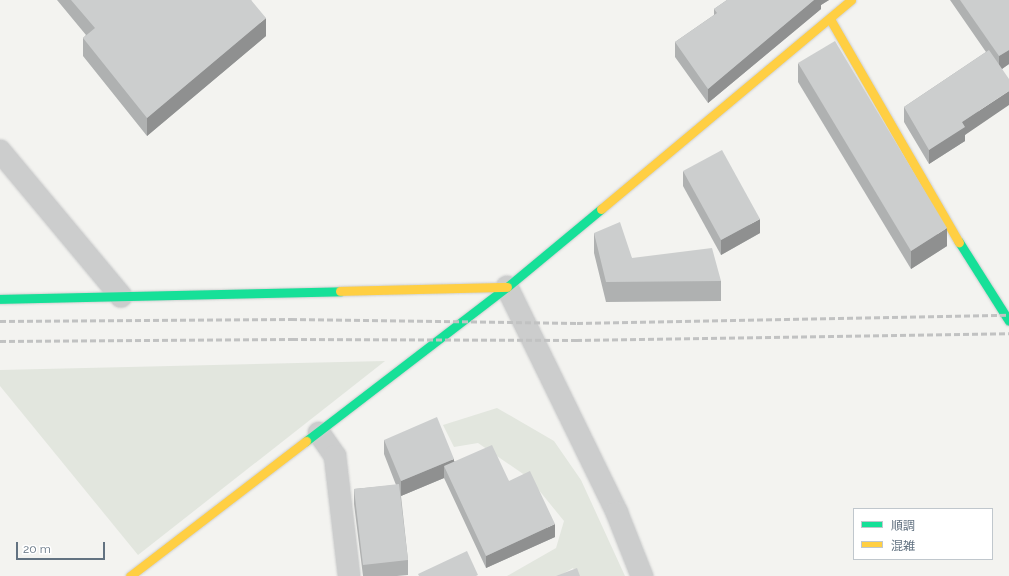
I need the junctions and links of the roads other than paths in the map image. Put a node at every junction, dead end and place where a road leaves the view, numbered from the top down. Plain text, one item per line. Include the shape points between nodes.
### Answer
1 (851, 0) edge
2 (830, 19) junction
3 (0, 151) edge
4 (508, 286) junction
5 (121, 296) junction
6 (0, 299) edge
7 (1009, 321) edge
8 (319, 433) junction
9 (130, 576) edge
10 (349, 576) edge
11 (642, 576) edge

1 - 2 street
2 - 4 street
2 - 7 street via 955,235
3 - 5 street
4 - 5 street
4 - 8 street
4 - 11 street via 617,513
5 - 6 street
8 - 9 street
8 - 10 street via 335,456

